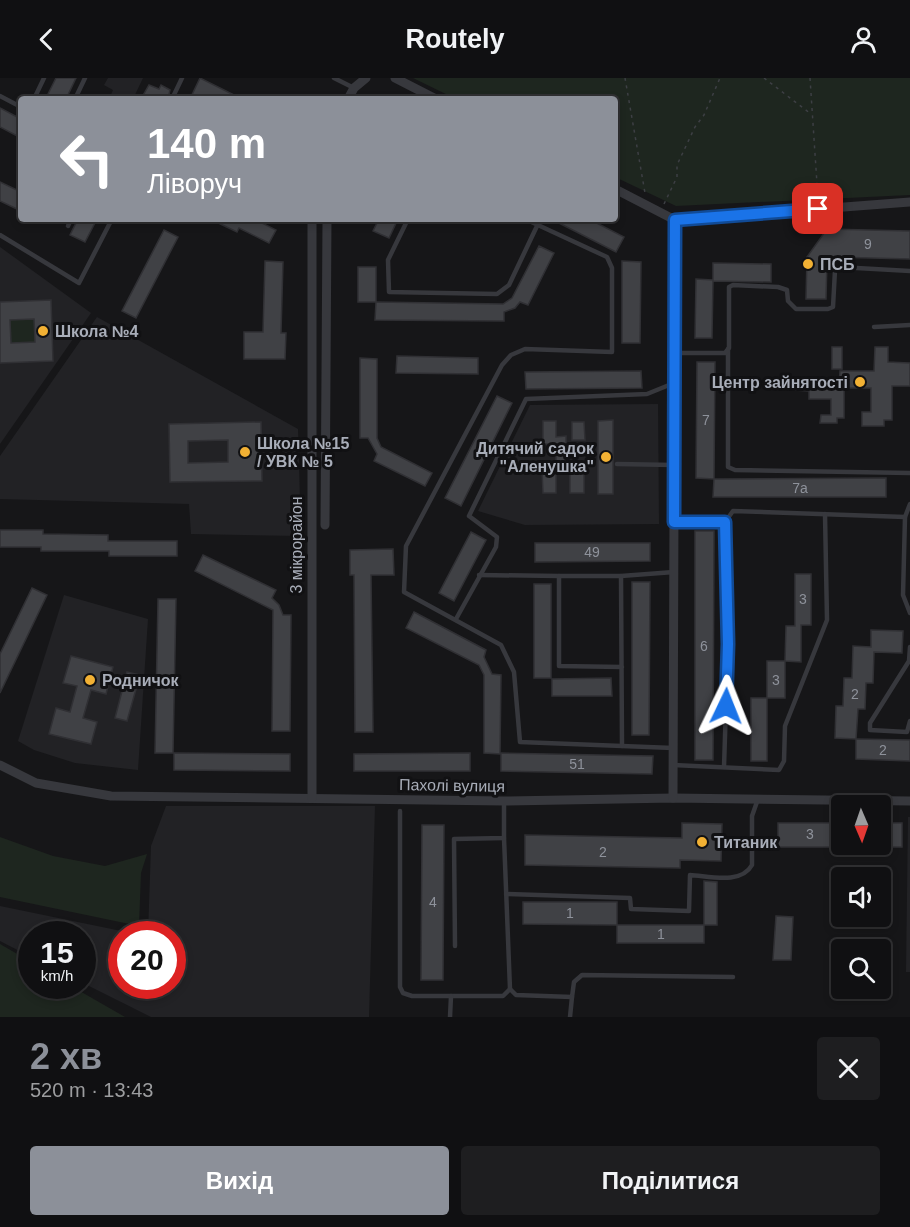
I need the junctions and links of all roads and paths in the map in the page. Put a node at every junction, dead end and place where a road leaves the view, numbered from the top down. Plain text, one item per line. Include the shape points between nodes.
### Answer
1 (44, 78) edge
2 (85, 78) edge
3 (182, 78) edge
4 (334, 78) edge
5 (366, 78) edge
6 (395, 78) edge
7 (625, 78) edge
8 (720, 78) edge
9 (764, 78) edge
10 (810, 78) edge
11 (354, 88) junction
12 (0, 96) edge
13 (35, 96) edge
14 (76, 96) edge
15 (173, 96) edge
16 (350, 96) edge
17 (430, 96) edge
18 (18, 105) edge
19 (812, 115) junction
20 (618, 191) edge
21 (645, 193) dead end
22 (910, 202) edge
23 (664, 205) dead end
24 (818, 209) junction
25 (675, 220) junction
26 (70, 222) edge
27 (110, 222) edge
28 (312, 222) edge
29 (327, 222) edge
30 (407, 222) edge
31 (530, 222) edge
32 (68, 226) dead end
33 (537, 226) junction
34 (0, 235) edge
35 (910, 271) edge
36 (910, 325) edge
37 (874, 327) dead end
38 (728, 348) junction
39 (675, 353) junction
40 (674, 383) junction
41 (617, 464) dead end
42 (674, 465) junction
43 (910, 473) edge
44 (910, 504) edge
45 (825, 514) junction
46 (905, 517) junction
47 (674, 522) junction
48 (725, 522) junction
49 (325, 525) dead end
50 (674, 572) junction
51 (479, 575) junction
52 (559, 576) junction
53 (621, 576) junction
54 (910, 613) edge
55 (456, 619) junction
56 (910, 647) edge
57 (622, 667) junction
58 (910, 721) edge
59 (622, 746) junction
60 (673, 748) junction
61 (0, 765) edge
62 (673, 765) junction
63 (724, 767) junction
64 (312, 798) junction
65 (673, 798) junction
66 (758, 799) junction
67 (504, 801) junction
68 (910, 801) edge
69 (400, 812) dead end
70 (504, 838) junction
71 (506, 894) junction
72 (455, 946) dead end
73 (733, 977) dead end
74 (510, 989) junction
75 (451, 996) junction
76 (572, 997) junction
77 (450, 1017) edge
78 (570, 1017) edge

1 - 13 lane
2 - 14 lane
3 - 15 lane
4 - 11 lane
5 - 11 street
6 - 17 street
7 - 21 path
8 - 23 path via 678,165 677,177
9 - 19 path
10 - 19 path
11 - 16 street
12 - 18 lane
19 - 24 path
20 - 25 street
22 - 24 street
24 - 25 street
25 - 39 street
26 - 32 lane
27 - 34 lane via 79,283
28 - 64 street, 3 мікрорайон
29 - 49 street, 3 мікрорайон
30 - 33 lane via 388,260 389,292 497,294 509,285
31 - 33 lane
33 - 55 lane via 607,257 612,268 612,352 525,349 511,355 502,365 406,546 404,592
35 - 38 lane via 839,267 835,270 833,307 828,309 796,309 788,301 787,290 778,287 729,287
36 - 37 lane
38 - 39 lane via 717,354
38 - 43 lane via 728,467
39 - 40 street
40 - 42 street
40 - 51 lane via 647,394 526,399 469,516 497,537 496,547
41 - 42 lane
42 - 47 street
44 - 46 lane
45 - 46 lane
45 - 48 lane via 733,511
45 - 63 lane via 827,620 785,726 784,761 779,770
46 - 54 lane via 903,595
47 - 48 lane
47 - 50 street
48 - 63 lane via 728,644
50 - 53 lane
50 - 60 street
51 - 52 lane
51 - 55 lane
52 - 53 lane
52 - 57 lane via 559,666
53 - 57 lane
55 - 59 lane via 501,645 514,672 520,742
56 - 58 lane via 909,662 870,723 870,730 907,732
57 - 59 lane
59 - 60 lane
60 - 62 street
61 - 64 street, Пахолі вулиця via 36,783 111,796
62 - 63 lane
62 - 65 street
64 - 67 street, Пахолі вулиця
65 - 66 street, Пахолі вулиця
65 - 67 street, Пахолі вулиця
66 - 68 street, Пахолі вулиця
66 - 71 lane via 752,816 752,865 748,872 733,878 690,875 689,911 631,909 630,898
67 - 70 lane
69 - 75 lane via 400,987 412,996
70 - 71 lane
70 - 72 lane via 454,839
71 - 74 lane
73 - 76 lane via 582,975 574,982
74 - 75 lane via 503,996
74 - 76 lane via 516,995
75 - 77 lane
76 - 78 lane

